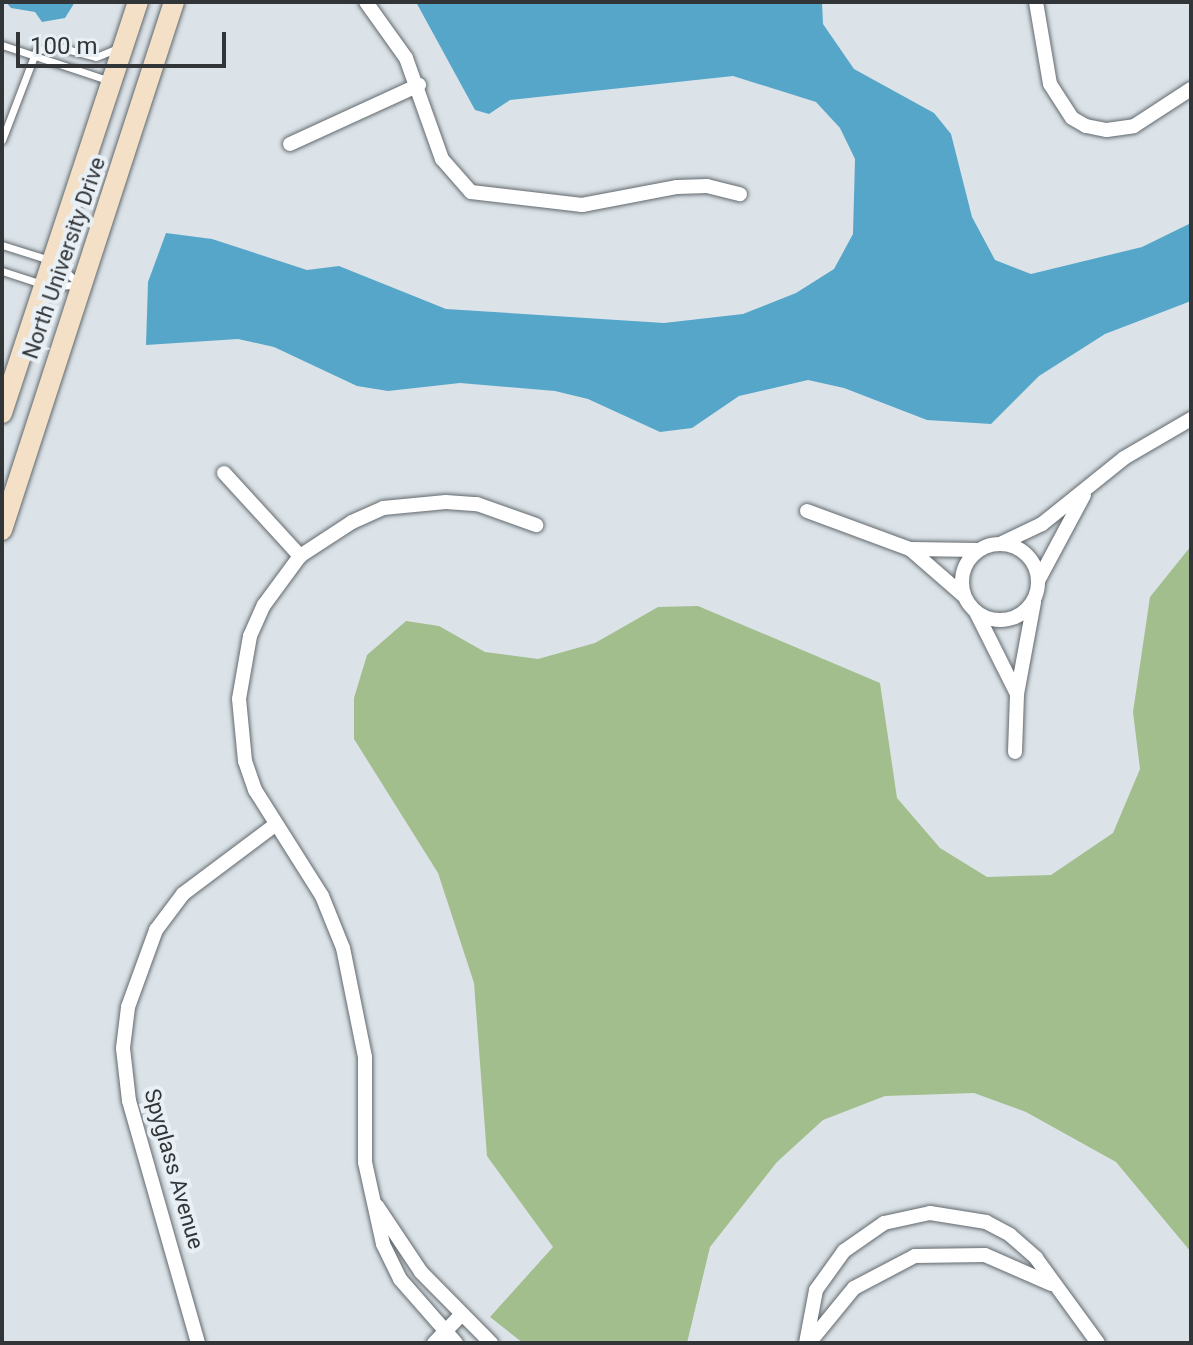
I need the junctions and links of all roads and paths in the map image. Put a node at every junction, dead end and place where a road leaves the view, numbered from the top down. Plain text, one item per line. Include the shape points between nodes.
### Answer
1 (138, 2) edge
2 (174, 2) edge
3 (366, 2) edge
4 (1036, 2) edge
5 (126, 41) junction
6 (2, 45) edge
7 (31, 58) junction
8 (114, 82) junction
9 (419, 85) junction
10 (1191, 89) edge
11 (2, 140) edge
12 (290, 144) dead end
13 (740, 194) dead end
14 (2, 245) edge
15 (56, 262) junction
16 (2, 271) edge
17 (80, 285) junction
18 (48, 286) junction
19 (2, 413) edge
20 (1191, 419) edge
21 (224, 473) dead end
22 (1088, 488) junction
23 (807, 511) dead end
24 (536, 525) dead end
25 (2, 530) edge
26 (1002, 543) junction
27 (910, 549) junction
28 (978, 550) junction
29 (300, 556) junction
30 (1039, 579) junction
31 (963, 595) junction
32 (1035, 599) junction
33 (976, 612) junction
34 (1017, 694) junction
35 (1015, 752) dead end
36 (275, 825) junction
37 (374, 1202) junction
38 (1057, 1287) junction
39 (460, 1316) junction
40 (445, 1340) edge
41 (198, 1343) edge
42 (491, 1343) edge
43 (808, 1343) edge
44 (1098, 1343) edge

1 - 5 main road, North University Drive
2 - 17 main road, North University Drive
3 - 9 street via 392,33
4 - 10 street via 1050,84 1072,118 1086,126 1134,126
5 - 7 lane via 96,57 43,46
5 - 8 main road, North University Drive
6 - 7 lane
7 - 8 lane
7 - 11 lane
8 - 15 main road, North University Drive
9 - 12 street
9 - 13 street via 442,159 471,192 582,205 677,187 707,186
14 - 15 lane
15 - 17 lane
15 - 18 main road, North University Drive
16 - 18 lane
17 - 18 lane
17 - 25 main road, North University Drive
18 - 19 main road, North University Drive
20 - 22 street via 1159,434
21 - 29 street
22 - 26 street via 1042,524
22 - 30 street
23 - 27 street
24 - 29 street via 477,504 414,503 352,522
26 - 28 street
26 - 30 street via 1031,558
27 - 28 street
27 - 31 street
28 - 31 street via 963,570
29 - 36 street via 264,605 250,636 239,699 245,761
30 - 32 street
31 - 33 street
32 - 33 street via 1009,619
32 - 34 street
33 - 34 street
34 - 35 street
36 - 37 street via 322,896 343,948 365,1057 365,1162
36 - 41 street, Spyglass Avenue via 183,894 156,930 128,1007 123,1048 129,1101
37 - 39 street via 421,1272
37 - 40 street via 383,1244 400,1279
38 - 43 street via 985,1255 915,1256 854,1288
38 - 43 street via 1010,1235 986,1222 959,1215 909,1215 884,1223 844,1251 816,1290
38 - 44 street
39 - 40 street
39 - 42 street

